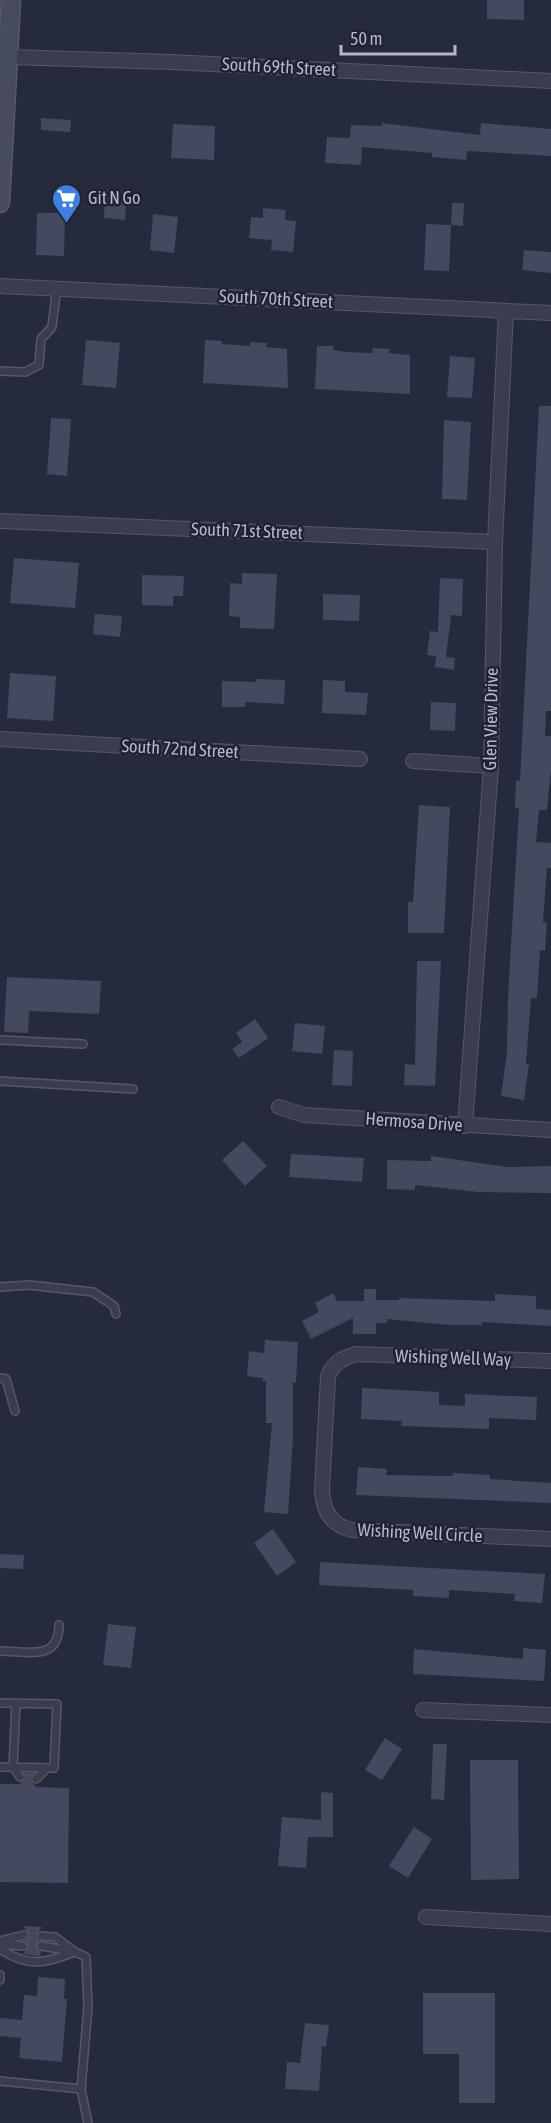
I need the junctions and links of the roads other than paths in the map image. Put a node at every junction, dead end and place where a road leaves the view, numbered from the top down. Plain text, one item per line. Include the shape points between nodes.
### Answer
1 (11, 0) edge
2 (8, 57) junction
3 (551, 81) edge
4 (0, 203) edge
5 (0, 286) edge
6 (57, 287) junction
7 (506, 310) junction
8 (551, 313) edge
9 (0, 371) edge
10 (0, 521) edge
11 (495, 542) junction
12 (0, 739) edge
13 (360, 759) dead end
14 (413, 761) dead end
15 (491, 766) junction
16 (0, 1040) edge
17 (83, 1044) dead end
18 (0, 1081) edge
19 (133, 1089) dead end
20 (279, 1107) dead end
21 (465, 1126) junction
22 (551, 1130) edge
23 (0, 1287) edge
24 (116, 1314) dead end
25 (356, 1354) joint
26 (551, 1361) edge
27 (0, 1378) edge
28 (15, 1411) dead end
29 (551, 1539) edge
30 (59, 1625) dead end
31 (0, 1651) edge
32 (0, 1702) edge
33 (16, 1703) junction
34 (423, 1710) dead end
35 (551, 1715) edge
36 (0, 1767) edge
37 (13, 1767) junction
38 (47, 1767) junction
39 (20, 1777) dead end
40 (36, 1779) dead end
41 (426, 1917) dead end
42 (551, 1924) edge
43 (24, 1935) dead end
44 (41, 1936) dead end
45 (0, 1943) edge
46 (23, 1946) dead end
47 (41, 1946) dead end
48 (0, 1949) edge
49 (75, 1952) junction
50 (0, 1975) edge
51 (0, 1980) edge
52 (0, 2081) edge
53 (81, 2089) junction
54 (88, 2123) edge

1 - 2 main road
2 - 3 street, South 69th Street
2 - 4 main road
5 - 6 street, South 70th Street
6 - 7 street, South 70th Street
6 - 9 lane via 52,327 41,339 39,365 25,372
7 - 8 street, South 70th Street
7 - 11 street, Glen View Drive
10 - 11 street, South 71st Street
11 - 15 street, Glen View Drive
12 - 13 street, South 72nd Street
14 - 15 street
15 - 21 street, Glen View Drive
16 - 17 lane
18 - 19 lane
20 - 21 street, Hermosa Drive via 304,1115
21 - 22 street, Hermosa Drive
23 - 24 lane via 93,1292 114,1306
25 - 26 street, Wishing Well Way
25 - 29 street, Wishing Well Circle via 337,1363 328,1377 322,1490 329,1517 352,1530
27 - 28 lane via 6,1379
30 - 31 lane via 55,1647 45,1652
32 - 33 lane
33 - 37 lane
33 - 38 lane via 57,1704 54,1768
34 - 35 street
36 - 37 lane
37 - 38 lane
37 - 39 lane
38 - 40 lane
41 - 42 street
43 - 45 lane
44 - 49 lane via 55,1937
45 - 46 lane
47 - 49 lane
48 - 49 lane via 19,1962 44,1962
49 - 53 lane via 86,1957 88,2007
50 - 51 lane
52 - 53 lane
53 - 54 lane

